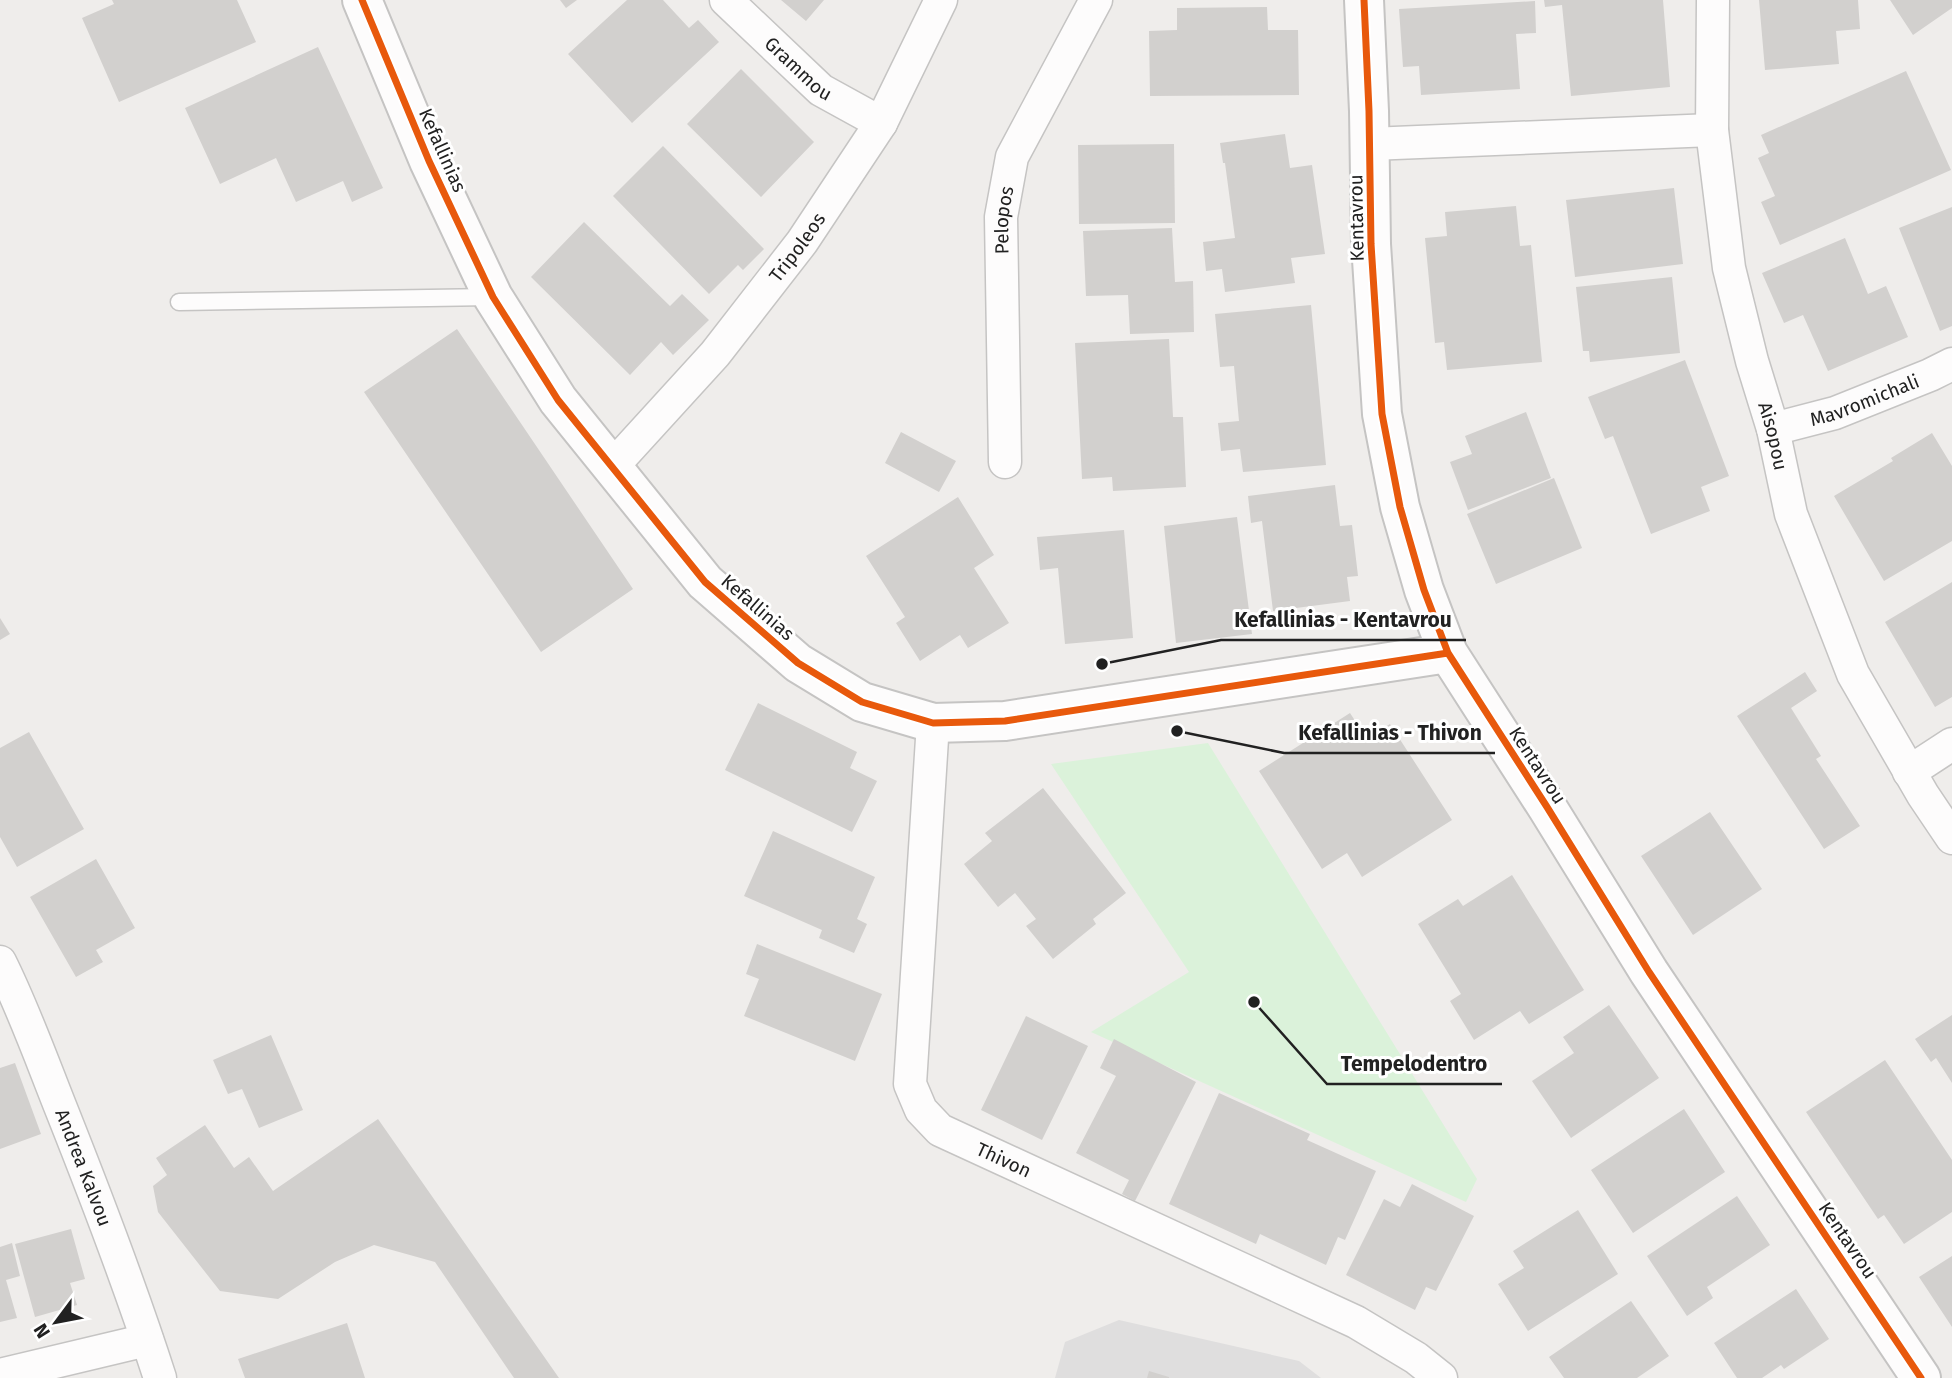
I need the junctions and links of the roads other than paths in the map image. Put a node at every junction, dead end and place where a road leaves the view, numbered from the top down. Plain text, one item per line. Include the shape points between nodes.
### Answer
1 (362, 0) edge
2 (726, 0) edge
3 (941, 0) edge
4 (1096, 0) edge
5 (1364, 0) edge
6 (1713, 0) edge
7 (881, 123) junction
8 (1713, 130) junction
9 (1370, 144) junction
10 (493, 297) junction
11 (179, 302) dead end
12 (1952, 364) edge
13 (1773, 429) junction
14 (1005, 462) dead end
15 (611, 468) junction
16 (1448, 653) junction
17 (933, 723) junction
18 (1952, 744) edge
19 (1909, 772) junction
20 (1952, 838) edge
21 (0, 962) edge
22 (148, 1340) junction
23 (0, 1375) edge
24 (160, 1378) edge
25 (1441, 1378) edge
26 (1921, 1378) edge

1 - 10 street, Kefallinias via 429,161
2 - 7 street, Grammou via 821,90
3 - 7 street, Tripoleos
4 - 14 street, Pelopos via 1012,157 1001,217
5 - 9 street, Kentavrou
6 - 8 street, Aisopou
7 - 15 street, Tripoleos via 802,242 715,355
8 - 9 street
8 - 13 street, Aisopou via 1729,268
9 - 16 street, Kentavrou via 1382,414 1400,507 1423,590
10 - 11 lane
10 - 15 street, Kefallinias via 558,400
12 - 13 street, Mavromichali via 1835,413
13 - 19 street, Aisopou via 1791,514 1853,674
15 - 17 street, Kefallinias via 705,582 798,663 862,702
16 - 17 street, Kefallinias via 1005,721
16 - 26 street, Kentavrou via 1649,972
17 - 25 street, Thivon via 910,1084 921,1110 940,1130 1356,1322
18 - 19 street
19 - 20 street, Aisopou
21 - 22 street, Andrea Kalvou via 85,1167
22 - 23 street
22 - 24 street, Andrea Kalvou

